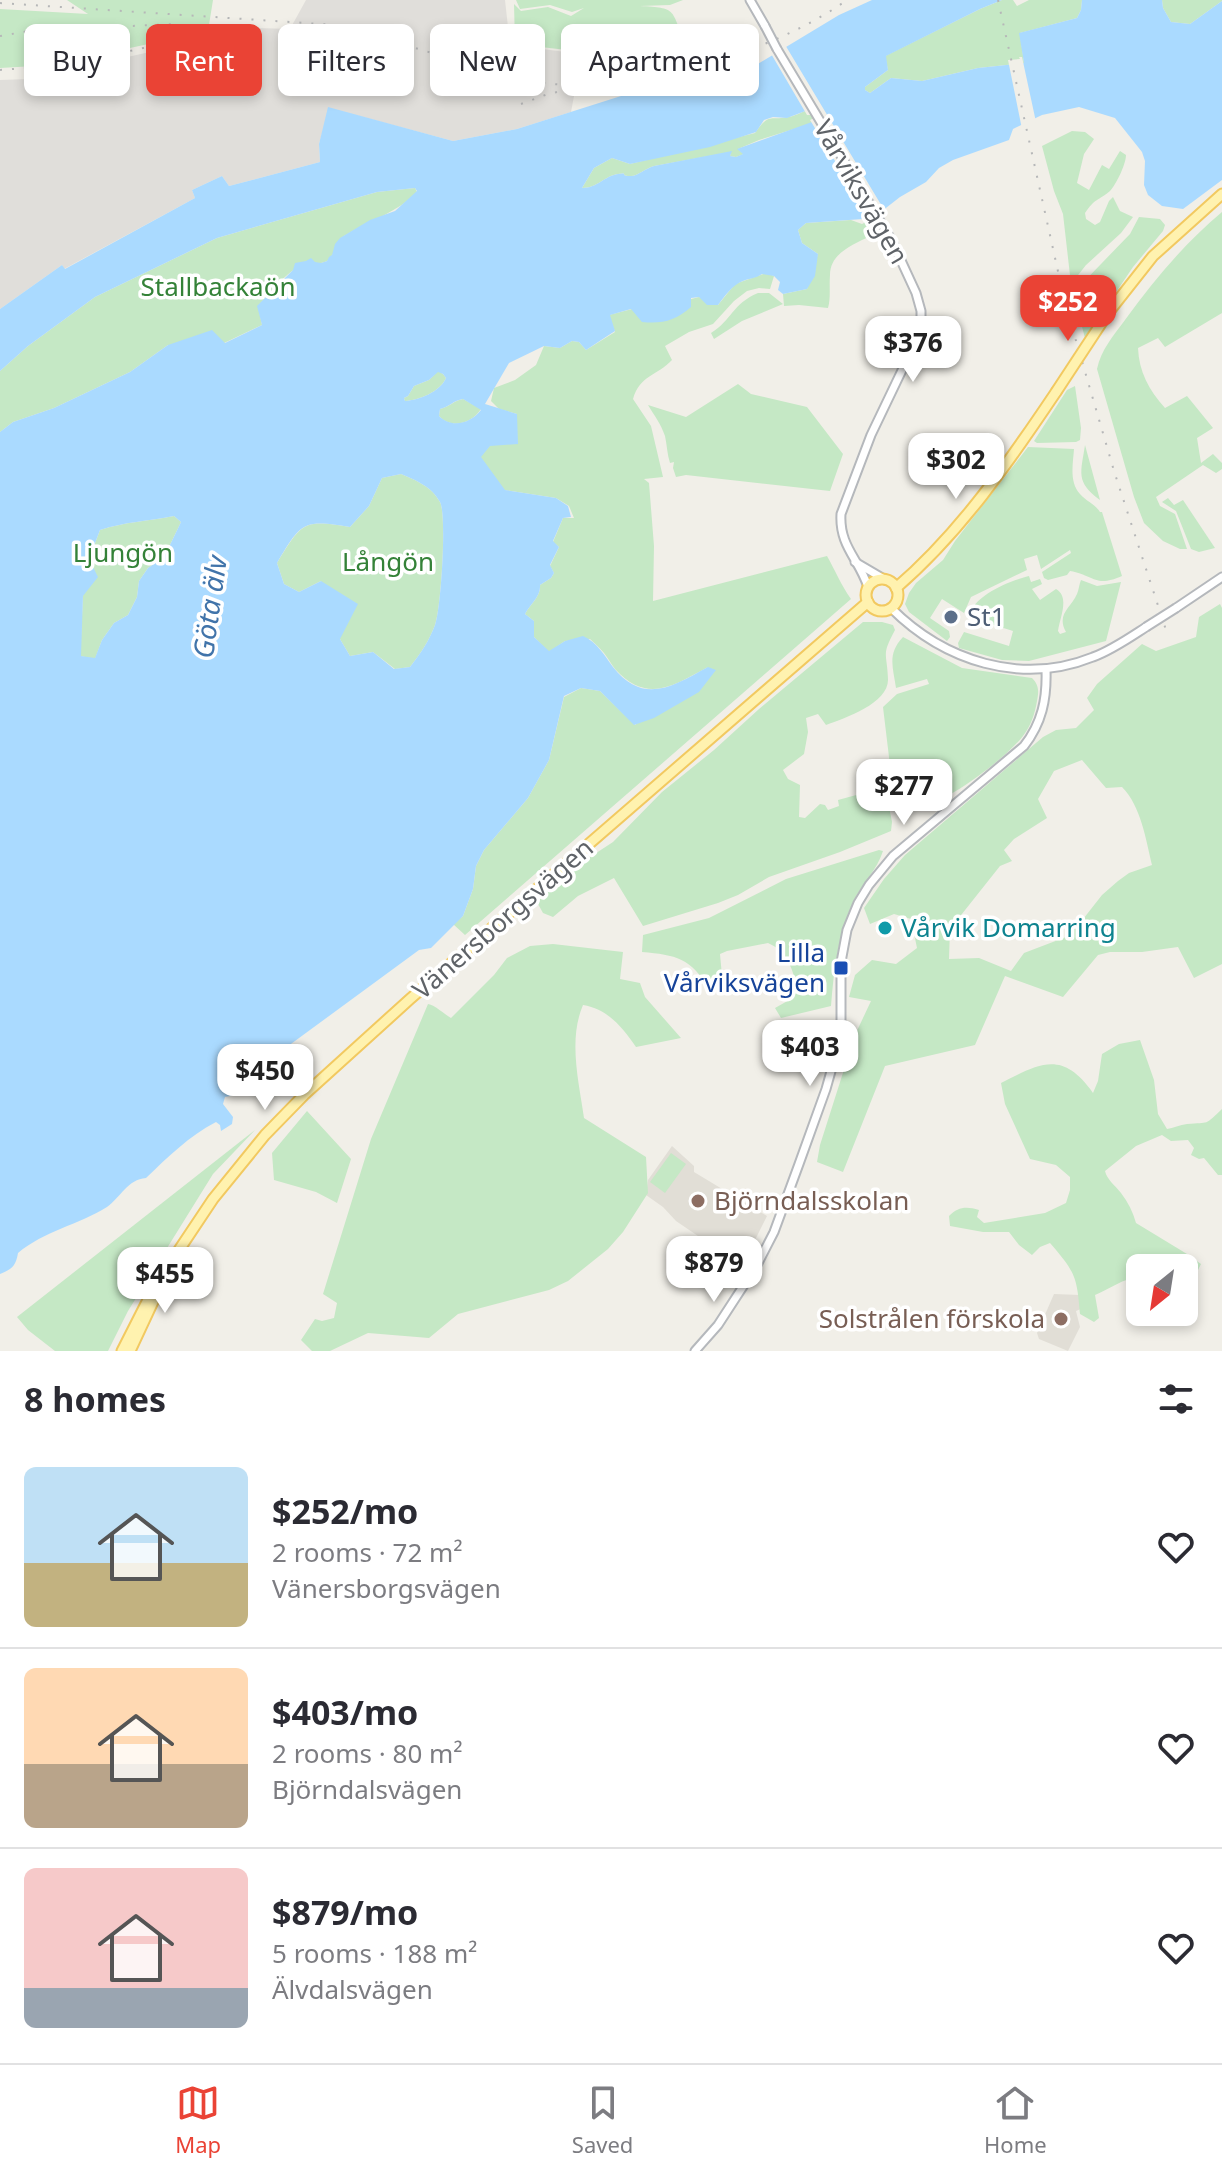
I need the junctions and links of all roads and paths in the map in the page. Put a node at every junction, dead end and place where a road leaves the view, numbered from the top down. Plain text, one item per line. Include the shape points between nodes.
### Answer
1 (750, 0) edge
2 (1222, 194) edge
3 (855, 562) junction
4 (1222, 577) edge
5 (884, 579) junction
6 (868, 587) junction
7 (896, 588) junction
8 (868, 602) junction
9 (891, 608) junction
10 (1046, 670) junction
11 (169, 1266) junction
12 (122, 1351) edge
13 (130, 1351) edge
14 (695, 1351) edge

1 - 3 street, Vårviksvägen, bridge via 881,221 921,311 911,353 867,443 841,514 843,537
2 - 7 main road, bridge via 1153,256 967,514
3 - 5 street
3 - 6 street, Vårviksvägen
4 - 10 street, bridge via 1090,659
5 - 6 main road
5 - 7 main road
6 - 8 main road
7 - 9 main road
8 - 9 main road via 879,610
8 - 11 main road, Vänersborgsvägen via 304,1095 213,1199
9 - 10 street via 961,657 1009,669
10 - 14 street via 1041,718 1024,746 893,856 858,903 841,962 835,1061 814,1124 774,1232 752,1274
11 - 12 main road, Vänersborgsvägen
11 - 13 main road, Vänersborgsvägen

